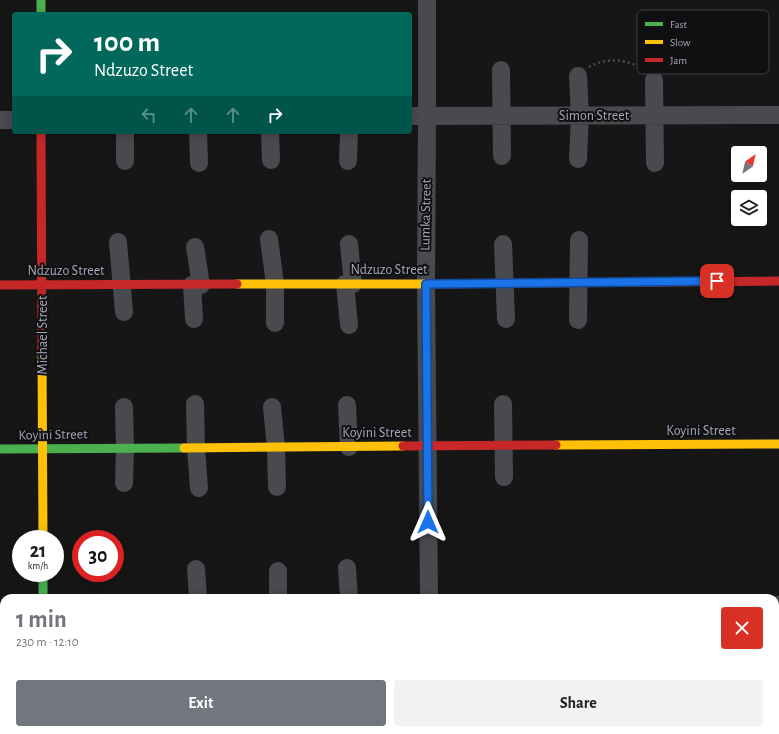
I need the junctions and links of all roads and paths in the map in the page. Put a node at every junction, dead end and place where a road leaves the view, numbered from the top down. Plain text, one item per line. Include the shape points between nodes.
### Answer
1 (41, 0) edge
2 (426, 0) edge
3 (41, 12) edge
4 (637, 66) edge
5 (501, 70) dead end
6 (649, 74) edge
7 (578, 76) joint
8 (654, 80) joint
9 (654, 115) junction
10 (779, 115) edge
11 (419, 116) edge
12 (502, 116) junction
13 (580, 116) junction
14 (0, 120) edge
15 (12, 120) edge
16 (41, 134) edge
17 (125, 134) edge
18 (198, 134) edge
19 (270, 134) edge
20 (349, 134) edge
21 (502, 156) dead end
22 (578, 159) dead end
23 (271, 160) dead end
24 (125, 161) dead end
25 (348, 161) dead end
26 (199, 163) dead end
27 (655, 163) dead end
28 (269, 239) dead end
29 (579, 240) dead end
30 (118, 242) dead end
31 (349, 244) dead end
32 (502, 244) dead end
33 (195, 247) dead end
34 (779, 280) edge
35 (577, 282) junction
36 (504, 283) junction
37 (274, 284) junction
38 (349, 284) junction
39 (426, 284) junction
40 (0, 285) edge
41 (42, 285) junction
42 (121, 285) junction
43 (197, 285) junction
44 (124, 312) dead end
45 (194, 319) dead end
46 (506, 319) dead end
47 (578, 320) dead end
48 (275, 323) dead end
49 (349, 325) dead end
50 (195, 404) dead end
51 (503, 404) dead end
52 (347, 405) dead end
53 (124, 407) dead end
54 (272, 407) dead end
55 (779, 444) edge
56 (428, 446) junction
57 (504, 446) junction
58 (349, 447) junction
59 (125, 448) junction
60 (196, 448) junction
61 (276, 448) junction
62 (0, 449) edge
63 (43, 449) junction
64 (504, 477) dead end
65 (124, 483) dead end
66 (277, 487) dead end
67 (199, 488) dead end
68 (43, 530) edge
69 (347, 568) dead end
70 (196, 569) dead end
71 (278, 571) dead end
72 (43, 582) edge
73 (43, 594) edge
74 (198, 594) edge
75 (278, 594) edge
76 (349, 594) edge
77 (429, 594) edge

1 - 3 street
2 - 11 street, Lumka Street
4 - 7 path via 623,61 604,60 585,69
5 - 12 street
6 - 8 path
7 - 13 street
8 - 9 street
9 - 10 street, Simon Street
9 - 13 street, Simon Street
9 - 27 street
11 - 12 street, Simon Street
11 - 39 street, Lumka Street
12 - 13 street, Simon Street
12 - 21 street
13 - 22 street
14 - 15 street
16 - 41 street, Michael Street
17 - 24 street
18 - 26 street
19 - 23 street
20 - 25 street
28 - 37 street
29 - 35 street
30 - 42 street
31 - 38 street
32 - 36 street
33 - 43 street
34 - 35 street, Ndzuzo Street
35 - 36 street, Ndzuzo Street
35 - 47 street
36 - 39 street, Ndzuzo Street
36 - 46 street
37 - 38 street, Ndzuzo Street
37 - 43 street, Ndzuzo Street
37 - 48 street
38 - 39 street, Ndzuzo Street
38 - 49 street
39 - 56 street, Lumka Street
40 - 41 street, Ndzuzo Street
41 - 42 street, Ndzuzo Street
41 - 63 street, Michael Street
42 - 43 street, Ndzuzo Street
42 - 44 street
43 - 45 street
50 - 60 street
51 - 57 street
52 - 58 street
53 - 59 street
54 - 61 street
55 - 57 street, Koyini Street
56 - 57 street, Koyini Street
56 - 58 street, Koyini Street
56 - 77 street, Lumka Street
57 - 64 street
58 - 61 street, Koyini Street
59 - 60 street, Koyini Street
59 - 63 street, Koyini Street
59 - 65 street
60 - 61 street, Koyini Street
60 - 67 street
61 - 66 street
62 - 63 street, Koyini Street
63 - 68 street, Michael Street
69 - 76 street
70 - 74 street
71 - 75 street
72 - 73 street

